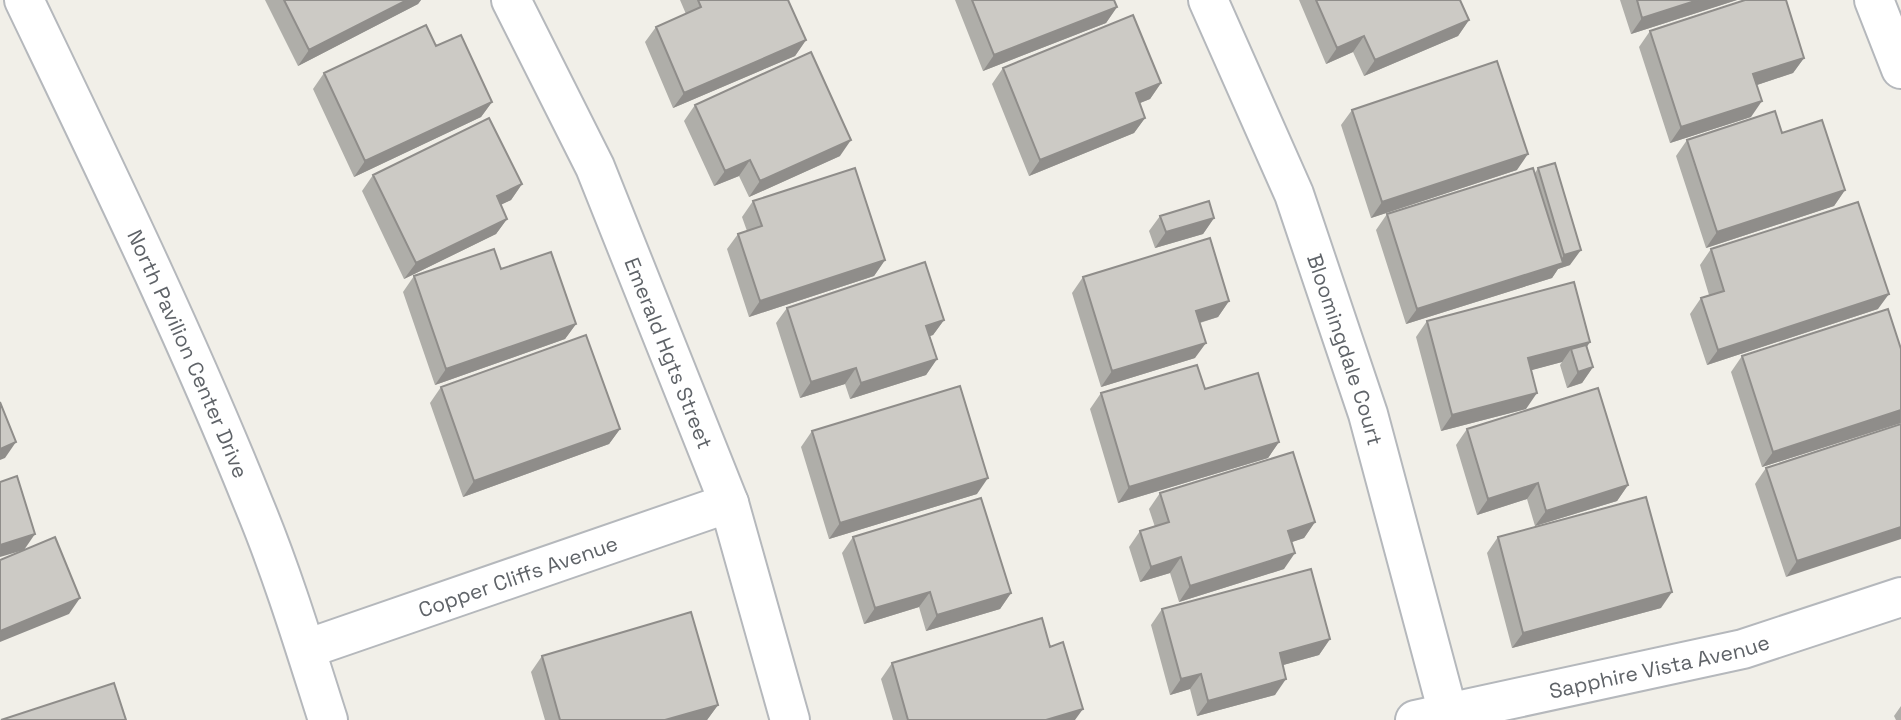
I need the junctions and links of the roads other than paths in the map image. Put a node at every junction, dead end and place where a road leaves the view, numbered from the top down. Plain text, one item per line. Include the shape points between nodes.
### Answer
1 (24, 0) edge
2 (511, 0) edge
3 (1208, 0) edge
4 (1874, 0) edge
5 (1901, 69) edge
6 (729, 503) junction
7 (1901, 597) edge
8 (306, 649) junction
9 (1432, 716) edge
10 (328, 720) edge
11 (790, 720) edge

1 - 8 street, North Pavilion Center Drive via 203,381 256,508
2 - 6 street, Emerald Hgts Street via 595,167
3 - 9 street, Bloomingdale Court via 1294,194 1368,414
4 - 5 street
6 - 8 street, Copper Cliffs Avenue
6 - 11 street, Emerald Hgts Street
7 - 9 street, Sapphire Vista Avenue via 1743,649
8 - 10 street, North Pavilion Center Drive

